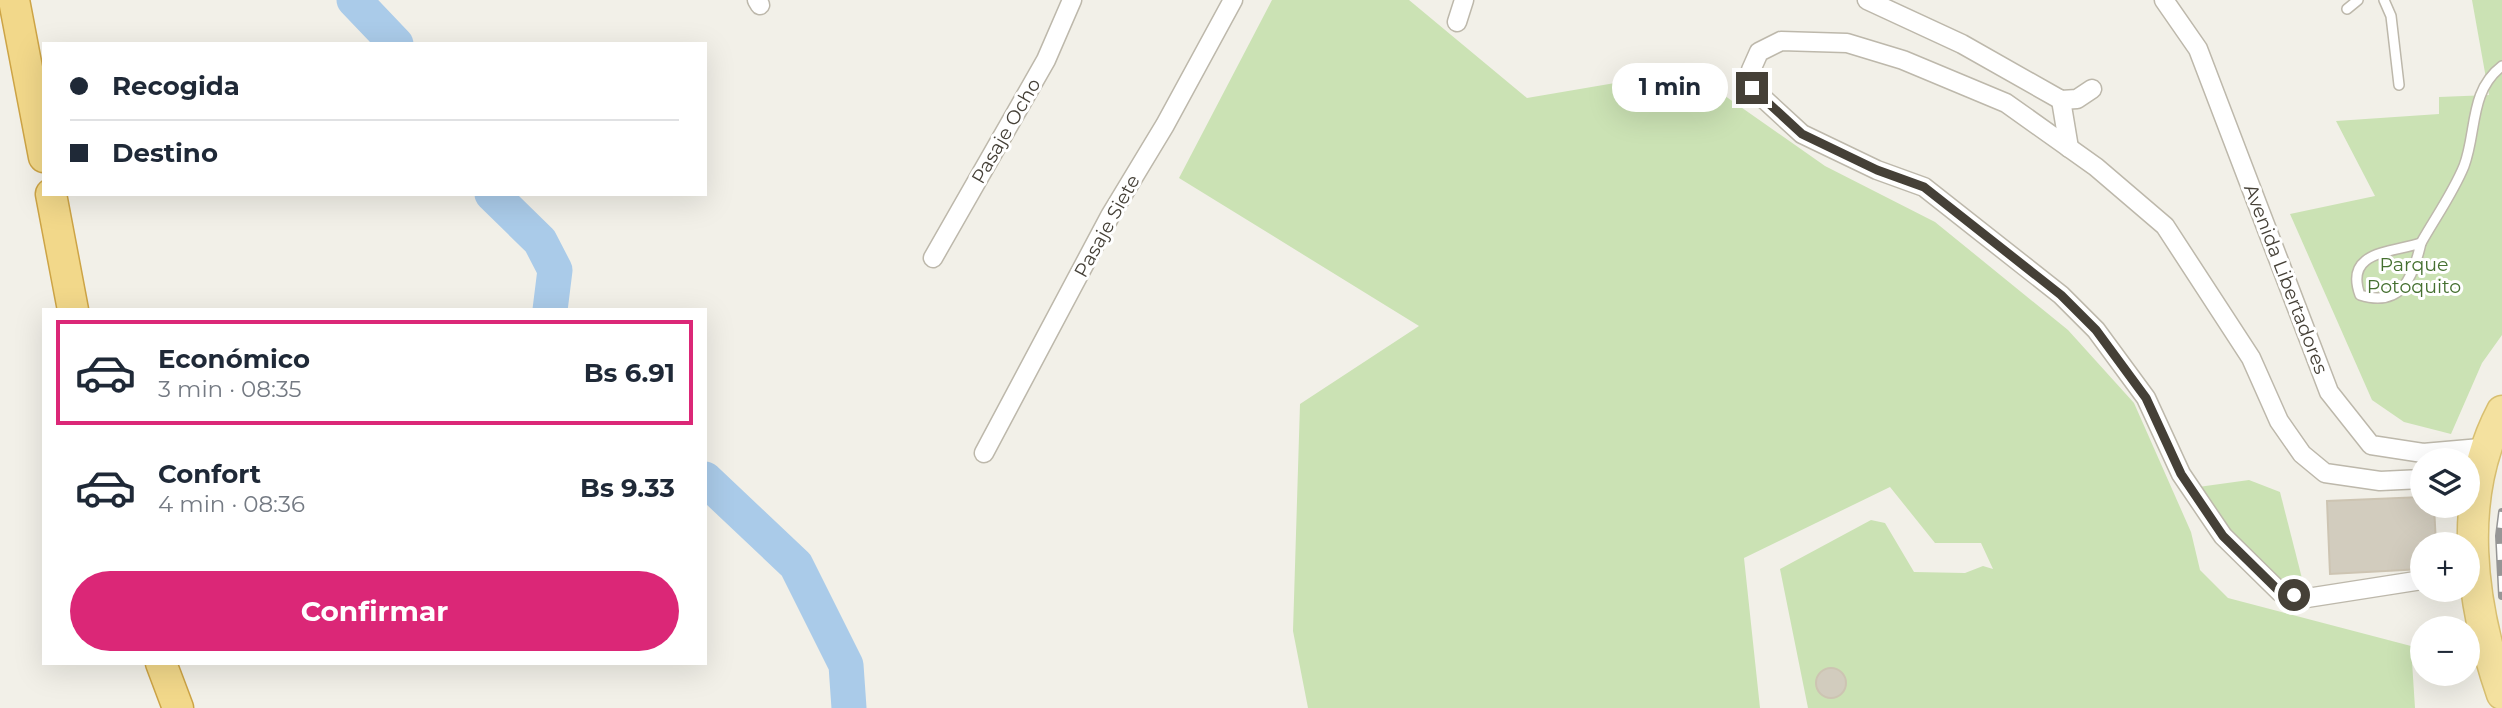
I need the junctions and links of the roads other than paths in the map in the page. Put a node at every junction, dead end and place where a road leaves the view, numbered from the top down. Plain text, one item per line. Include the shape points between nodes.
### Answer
1 (14, 0) edge
2 (1072, 0) edge
3 (1233, 0) edge
4 (1464, 0) edge
5 (1867, 0) edge
6 (2164, 0) edge
7 (2358, 0) edge
8 (2384, 0) edge
9 (2347, 9) dead end
10 (1457, 22) dead end
11 (2502, 66) edge
12 (2399, 85) dead end
13 (2092, 89) dead end
14 (2061, 100) junction
15 (42, 147) edge
16 (2069, 148) junction
17 (51, 196) edge
18 (2421, 243) junction
19 (933, 258) dead end
20 (73, 308) edge
21 (2502, 411) edge
22 (2495, 446) edge
23 (984, 453) dead end
24 (2480, 468) edge
25 (2410, 479) edge
26 (2410, 582) edge
27 (2477, 602) edge
28 (162, 665) edge
29 (2502, 694) edge
30 (177, 708) edge

1 - 15 highway
2 - 19 street, Pasaje Ocho via 1046,60
3 - 23 street, Pasaje Siete via 1110,216
4 - 10 street
5 - 14 street via 1962,44
6 - 22 street, Avenida Libertadores via 2198,49 2329,392 2371,445 2423,453
7 - 9 lane
8 - 12 lane via 2391,16
11 - 18 lane via 2490,75 2480,96 2464,165
13 - 14 street via 2077,99
14 - 16 street
16 - 25 street via 2165,226 2250,358 2279,421 2302,454 2325,473 2370,480
16 - 26 street via 2006,103 1903,60 1847,43 1781,41 1759,52 1751,70 1752,88 1802,134 1924,187 2061,295 2096,330 2146,398 2181,474 2223,536 2280,592 2307,598
17 - 20 highway
18 - 18 lane via 2367,257 2357,267 2360,295 2378,301 2396,295 2408,281
21 - 22 main road
22 - 24 main road
27 - 29 main road
28 - 30 highway

